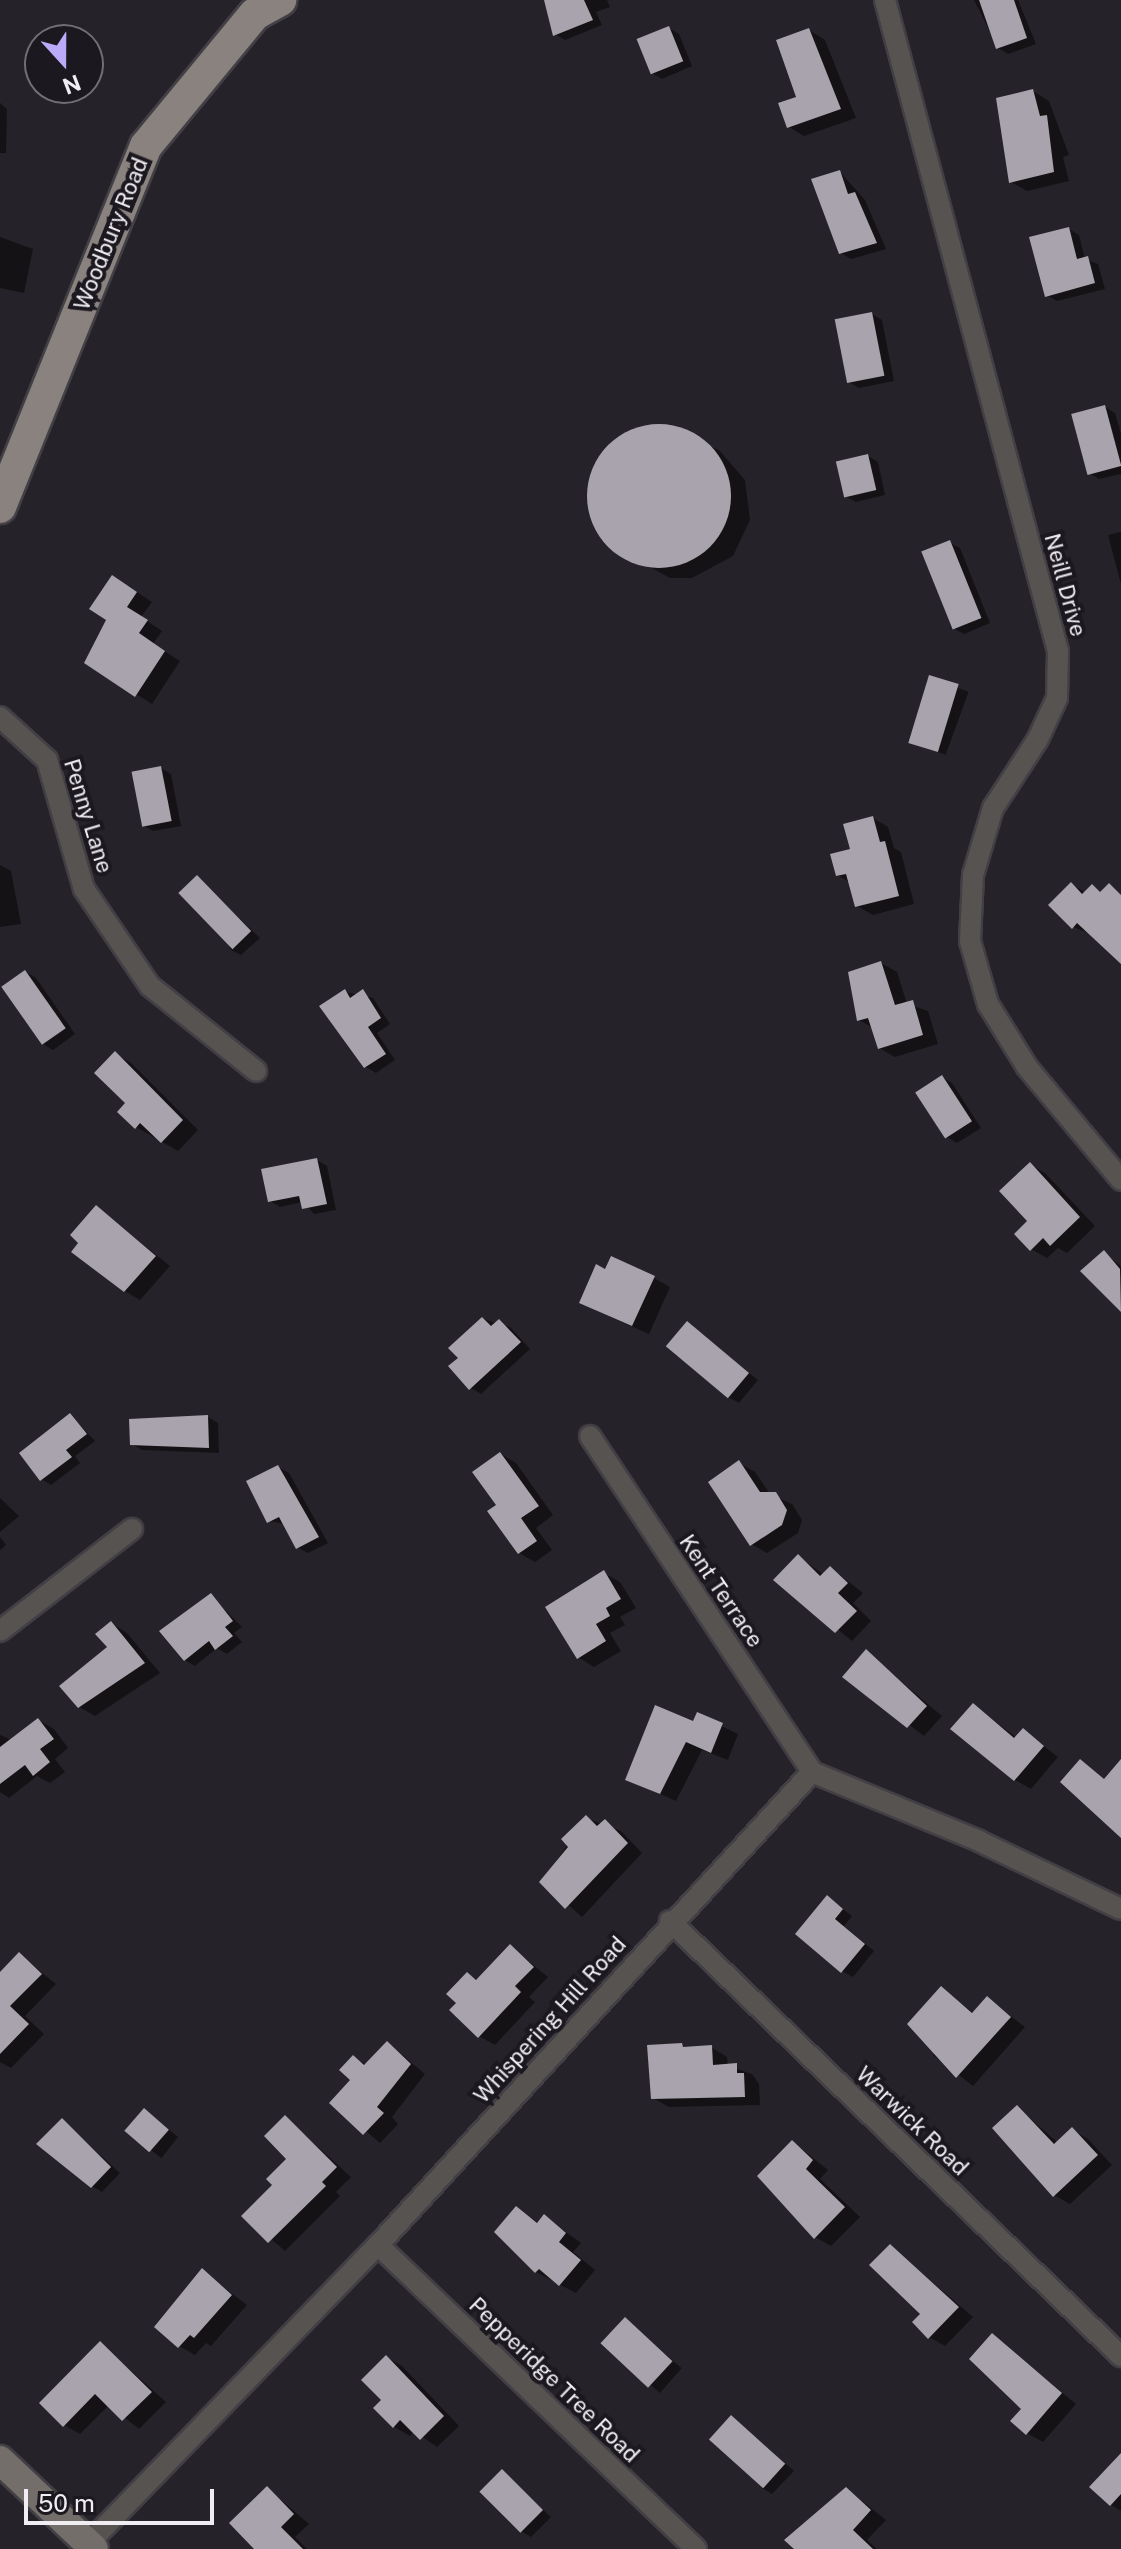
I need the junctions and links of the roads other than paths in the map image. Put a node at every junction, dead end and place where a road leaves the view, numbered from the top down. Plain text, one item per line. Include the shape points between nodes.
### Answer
1 (280, 0) edge
2 (885, 0) edge
3 (0, 507) edge
4 (0, 717) edge
5 (256, 1071) dead end
6 (1121, 1180) edge
7 (590, 1436) dead end
8 (132, 1529) dead end
9 (0, 1631) edge
10 (812, 1772) junction
11 (1121, 1909) edge
12 (670, 1921) junction
13 (378, 2245) junction
14 (1121, 2356) edge
15 (0, 2460) edge
16 (91, 2546) edge
17 (696, 2549) edge

1 - 3 main road, Woodbury Road via 255,14 146,146
2 - 6 street, Neill Drive via 1058,651 1057,698 1038,739 993,808 977,862 970,941 988,1004 1027,1067
4 - 5 street, Penny Lane via 47,760 84,889 150,986
7 - 10 street, Kent Terrace
8 - 9 street
10 - 11 street via 979,1841
10 - 12 street, Whispering Hill Road
12 - 13 street, Whispering Hill Road
12 - 14 street, Warwick Road
13 - 16 street, Whispering Hill Road
13 - 17 street, Pepperidge Tree Road
15 - 16 street

